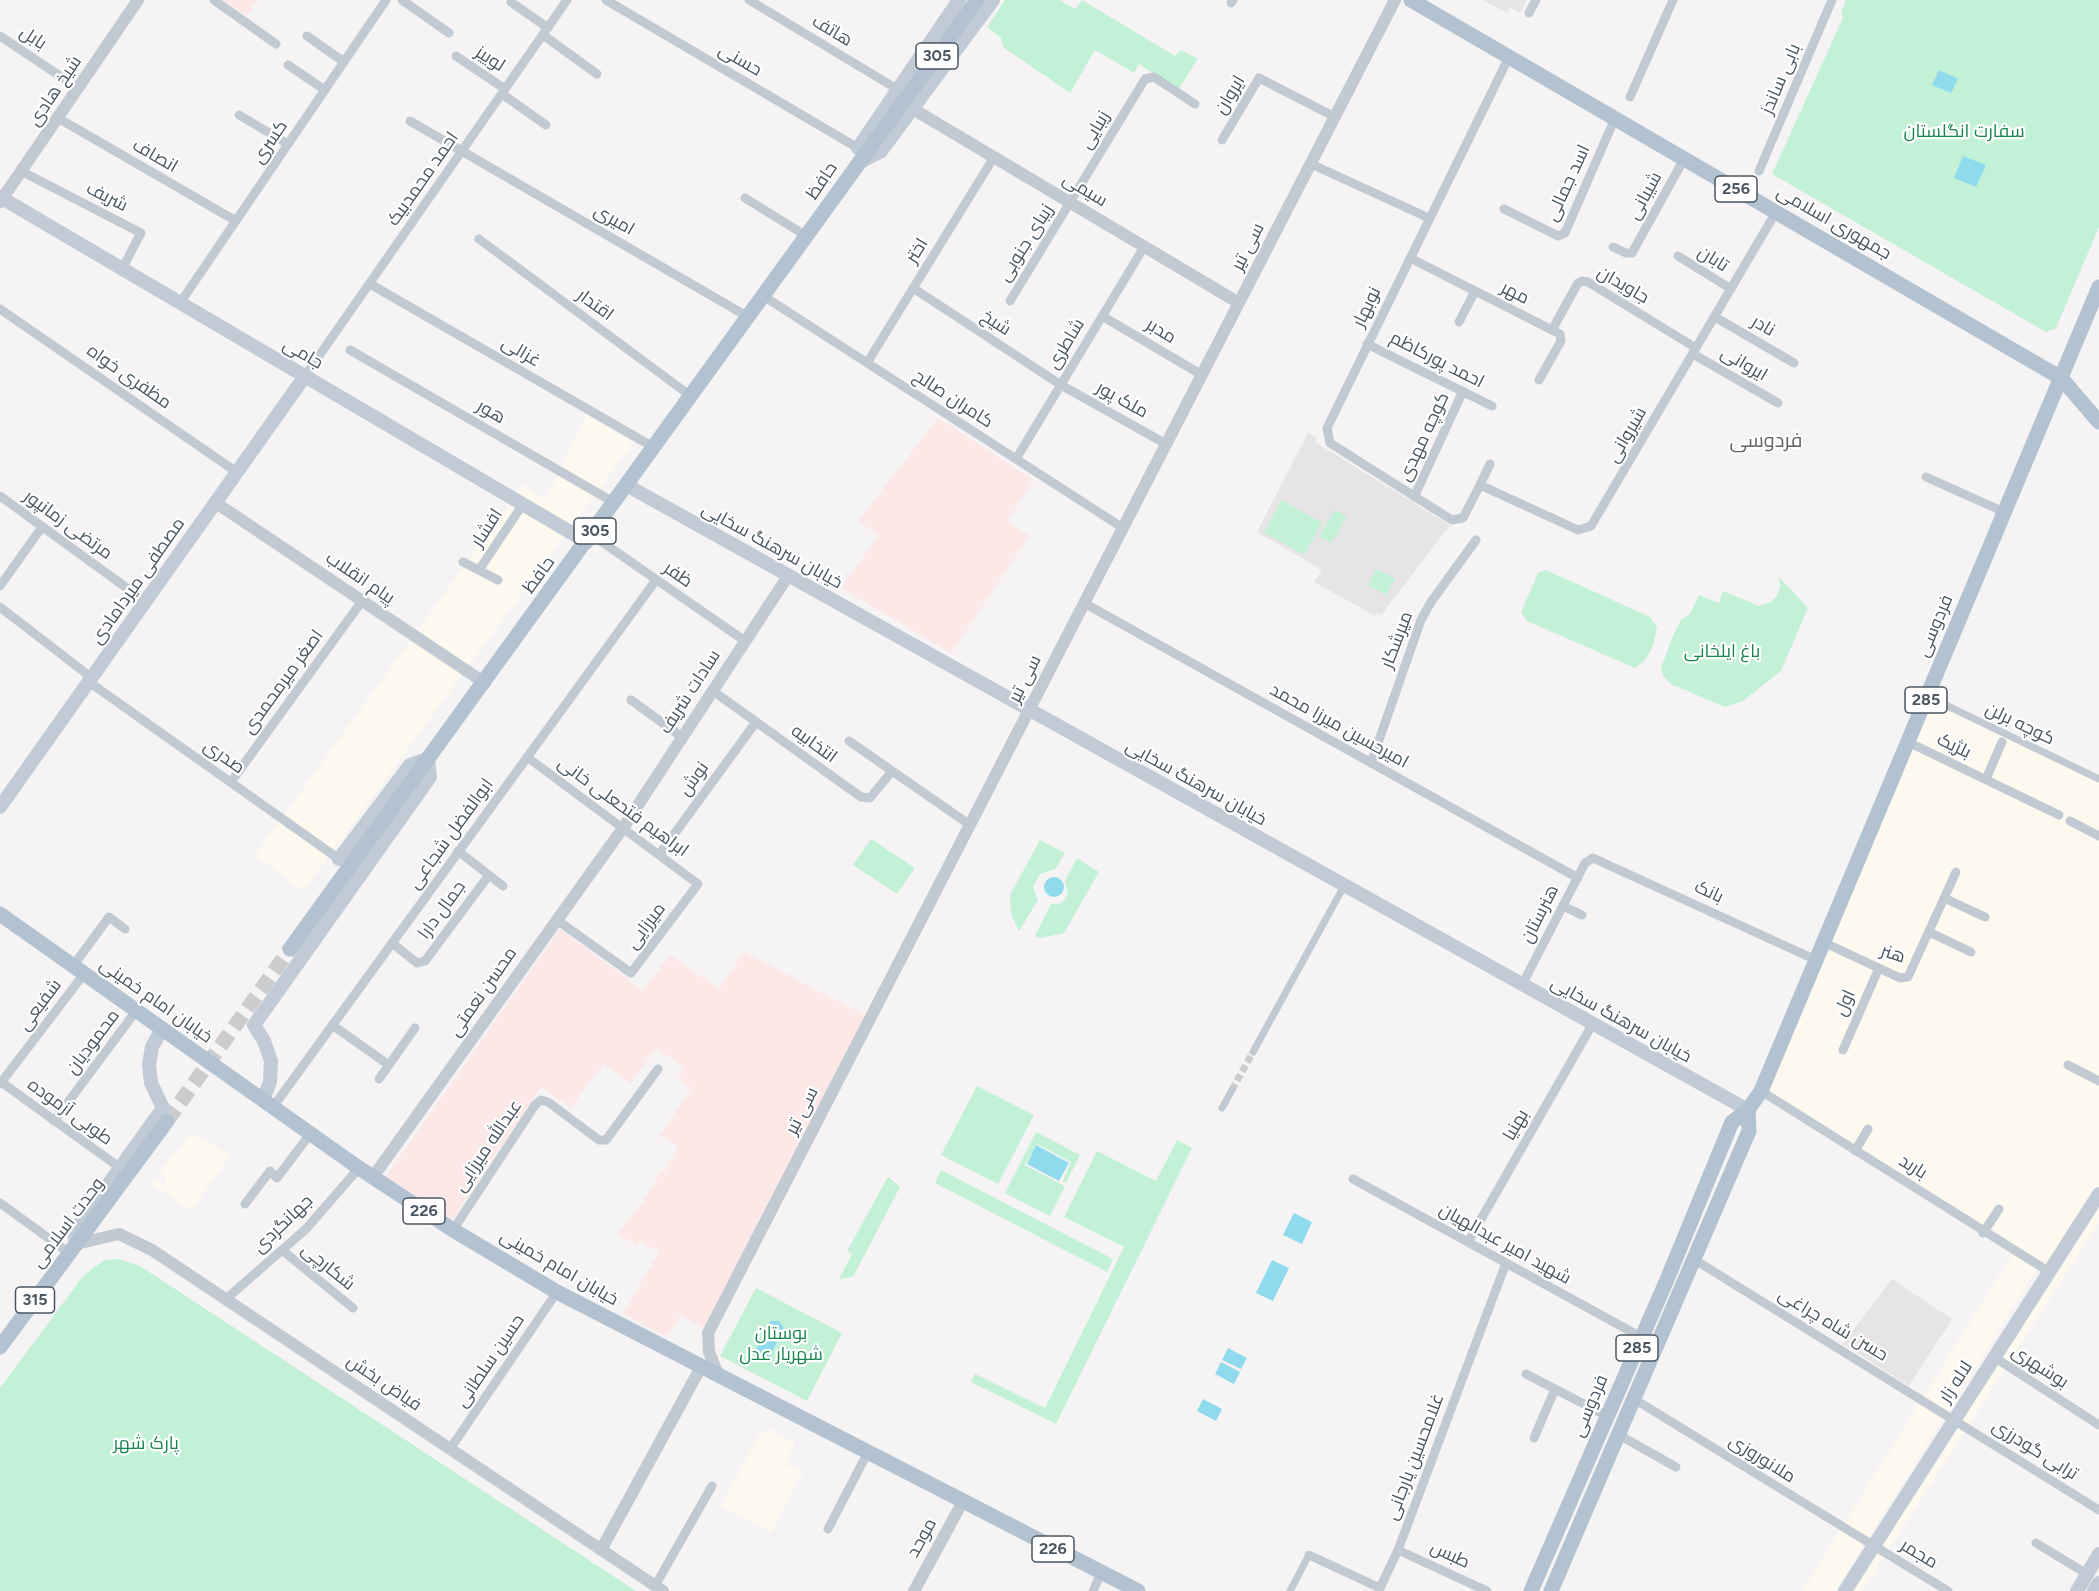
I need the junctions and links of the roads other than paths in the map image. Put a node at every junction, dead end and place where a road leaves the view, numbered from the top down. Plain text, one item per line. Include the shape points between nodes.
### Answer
1 (138, 0) edge
2 (214, 0) edge
3 (402, 0) edge
4 (567, 0) edge
5 (606, 0) edge
6 (749, 0) edge
7 (959, 0) edge
8 (977, 0) edge
9 (993, 0) edge
10 (1395, 0) edge
11 (1411, 0) edge
12 (1536, 0) edge
13 (1673, 0) edge
14 (1832, 0) edge
15 (384, 1) edge
16 (511, 2) dead end
17 (1529, 13) dead end
18 (545, 31) junction
19 (448, 33) dead end
20 (0, 36) edge
21 (307, 36) dead end
22 (276, 44) dead end
23 (456, 56) dead end
24 (1509, 57) junction
25 (344, 62) junction
26 (288, 65) dead end
27 (597, 74) dead end
28 (78, 88) junction
29 (897, 89) junction
30 (325, 90) junction
31 (503, 91) junction
32 (1630, 97) dead end
33 (1195, 104) dead end
34 (913, 109) junction
35 (239, 115) dead end
36 (1335, 117) junction
37 (58, 118) junction
38 (1615, 118) junction
39 (410, 121) dead end
40 (546, 125) dead end
41 (1222, 140) dead end
42 (288, 144) junction
43 (462, 151) junction
44 (861, 155) junction
45 (994, 157) junction
46 (1684, 159) junction
47 (1311, 164) junction
48 (21, 171) junction
49 (1759, 171) dead end
50 (745, 198) dead end
51 (1, 199) edge
52 (1070, 202) junction
53 (1504, 209) dead end
54 (1776, 212) junction
55 (1429, 218) junction
56 (236, 221) junction
57 (808, 237) junction
58 (479, 239) dead end
59 (1144, 247) junction
60 (1613, 247) dead end
61 (1678, 256) dead end
62 (1410, 258) junction
63 (122, 269) junction
64 (369, 284) junction
65 (2099, 287) edge
66 (913, 288) junction
67 (1731, 289) junction
68 (1475, 291) junction
69 (765, 297) junction
70 (1010, 301) dead end
71 (180, 303) junction
72 (1239, 303) junction
73 (0, 309) edge
74 (1102, 316) junction
75 (1715, 317) junction
76 (750, 318) junction
77 (1459, 322) dead end
78 (1552, 330) junction
79 (1367, 344) junction
80 (350, 350) dead end
81 (1695, 351) junction
82 (867, 363) junction
83 (1794, 363) dead end
84 (1202, 375) junction
85 (305, 376) junction
86 (2061, 378) junction
87 (1539, 380) dead end
88 (1061, 385) junction
89 (1463, 392) junction
90 (692, 397) junction
91 (1778, 403) dead end
92 (1492, 406) dead end
93 (2099, 423) edge
94 (1166, 444) junction
95 (655, 448) junction
96 (1016, 459) junction
97 (1490, 464) dead end
98 (238, 473) junction
99 (1926, 477) dead end
100 (1480, 485) junction
101 (628, 486) junction
102 (0, 496) edge
103 (1414, 497) junction
104 (216, 503) junction
105 (615, 503) junction
106 (523, 504) junction
107 (2004, 512) junction
108 (42, 527) junction
109 (1123, 528) junction
110 (590, 539) junction
111 (1476, 540) dead end
112 (464, 562) dead end
113 (479, 570) junction
114 (788, 576) junction
115 (498, 580) dead end
116 (656, 580) junction
117 (0, 586) edge
118 (362, 601) junction
119 (146, 602) junction
120 (1084, 603) junction
121 (0, 607) edge
122 (745, 641) junction
123 (90, 680) junction
124 (485, 683) junction
125 (712, 691) junction
126 (1927, 696) junction
127 (631, 700) dead end
128 (1029, 710) junction
129 (756, 722) junction
130 (682, 737) junction
131 (849, 741) dead end
132 (1908, 742) junction
133 (2002, 742) dead end
134 (527, 757) junction
135 (428, 759) junction
136 (1371, 762) junction
137 (892, 771) junction
138 (1986, 779) junction
139 (2099, 779) edge
140 (231, 782) junction
141 (0, 807) edge
142 (2059, 815) dead end
143 (2070, 821) dead end
144 (970, 825) junction
145 (623, 828) junction
146 (2099, 836) edge
147 (458, 852) junction
148 (659, 855) junction
149 (339, 859) joint
150 (1588, 859) joint
151 (1956, 872) dead end
152 (489, 875) junction
153 (1578, 878) junction
154 (698, 884) joint
155 (503, 886) dead end
156 (1344, 886) junction
157 (1944, 898) junction
158 (1563, 906) junction
159 (0, 914) edge
160 (1582, 915) dead end
161 (1985, 917) dead end
162 (557, 920) junction
163 (125, 929) dead end
164 (1929, 932) junction
165 (1823, 942) junction
166 (392, 943) junction
167 (290, 950) tunnel mouth
168 (1971, 952) dead end
169 (1816, 960) junction
170 (1879, 968) junction
171 (79, 970) junction
172 (1522, 986) junction
173 (136, 1011) junction
174 (332, 1025) junction
175 (1592, 1025) junction
176 (415, 1028) dead end
177 (162, 1029) junction
178 (1843, 1050) dead end
179 (1253, 1052) tunnel mouth
180 (389, 1065) junction
181 (2068, 1065) dead end
182 (658, 1070) dead end
183 (379, 1079) dead end
184 (2099, 1081) edge
185 (1, 1083) edge
186 (1232, 1090) tunnel mouth
187 (1761, 1091) junction
188 (268, 1104) junction
189 (1222, 1108) dead end
190 (1748, 1110) junction
191 (165, 1114) junction
192 (54, 1121) junction
193 (1868, 1129) dead end
194 (310, 1134) junction
195 (1856, 1151) junction
196 (119, 1167) junction
197 (359, 1168) junction
198 (373, 1177) junction
199 (1353, 1179) dead end
200 (2098, 1198) edge
201 (0, 1203) edge
202 (245, 1204) dead end
203 (1999, 1209) dead end
204 (453, 1230) junction
205 (1983, 1233) junction
206 (1468, 1242) junction
207 (73, 1249) junction
208 (282, 1250) junction
209 (1678, 1252) junction
210 (1695, 1260) junction
211 (1506, 1263) junction
212 (2048, 1271) junction
213 (1666, 1282) junction
214 (1682, 1291) junction
215 (557, 1292) junction
216 (226, 1299) junction
217 (353, 1308) dead end
218 (1641, 1337) junction
219 (1, 1344) edge
220 (1659, 1346) junction
221 (1994, 1357) junction
222 (701, 1368) junction
223 (1526, 1374) dead end
224 (719, 1377) junction
225 (1555, 1389) junction
226 (1634, 1400) junction
227 (1607, 1416) junction
228 (1954, 1418) junction
229 (2099, 1425) edge
230 (1618, 1435) junction
231 (1534, 1438) dead end
232 (450, 1449) junction
233 (867, 1454) junction
234 (1676, 1467) dead end
235 (712, 1486) dead end
236 (965, 1504) junction
237 (2099, 1510) edge
238 (828, 1528) dead end
239 (2036, 1543) dead end
240 (1873, 1546) junction
241 (601, 1550) junction
242 (1398, 1550) junction
243 (2099, 1554) edge
244 (1309, 1555) joint
245 (1101, 1573) junction
246 (2087, 1574) junction
247 (2099, 1583) edge
248 (659, 1588) edge
249 (914, 1591) edge
250 (922, 1591) edge
251 (1092, 1591) edge
252 (1138, 1591) edge
253 (1290, 1591) edge
254 (1487, 1591) edge
255 (1531, 1591) edge
256 (1551, 1591) edge
257 (1845, 1591) edge
258 (1948, 1591) edge
259 (2078, 1591) edge
260 (2094, 1591) edge

1 - 28 street, شیخ هادی
2 - 22 street
3 - 19 street
4 - 18 street, احمد محمدبیک
5 - 44 street, حسنی
6 - 29 street, هاتف
7 - 29 main road, حافظ
8 - 44 main road, حافظ / 305 via 897,112
9 - 34 main road, حافظ
10 - 36 street, سی تیر
11 - 24 main road, جمهوری اسلامی / 256
12 - 17 street
13 - 32 street
14 - 49 street, بابی ساندز
15 - 25 street, کسری
16 - 18 street
18 - 27 street
18 - 31 street, احمد محمدبیک
20 - 28 street, بابل
21 - 25 street
23 - 31 street, لوییز
24 - 38 main road, جمهوری اسلامی / 256
24 - 55 street, نوبهار
25 - 30 street, کسری
26 - 30 street
28 - 37 street, شیخ هادی
29 - 44 main road, حافظ
30 - 42 street, کسری
31 - 40 street, لوییز
31 - 43 street, احمد محمدبیک
33 - 52 street, زیبایی via 1154,77 1145,79
34 - 44 main road, حافظ via 881,151
34 - 45 street, سیمی
35 - 42 street
36 - 41 street, ایروان via 1259,78
36 - 47 street, سی تیر
37 - 48 street, شیخ هادی
37 - 56 street, انصاف
38 - 46 main road, جمهوری اسلامی / 256
38 - 53 street, اسد جمالی via 1565,233 1558,236
39 - 43 street, امیری
42 - 56 street, کسری
43 - 64 street, احمد محمدبیک
43 - 76 street, امیری
44 - 57 main road, حافظ / 305
45 - 52 street, سیمی
45 - 66 street, اختر
46 - 54 main road, جمهوری اسلامی / 256
46 - 60 street, شیبانی via 1634,250 1629,254
47 - 55 street
47 - 72 street, سی تیر
48 - 51 street, شیخ هادی
48 - 63 street, شریف via 141,233
50 - 57 street
51 - 63 main road, جامی
52 - 59 street, سیمی
52 - 70 street, زیبای جنوبی
54 - 67 street, شیروانی
54 - 86 main road, جمهوری اسلامی / 256
55 - 62 street, نوبهار
56 - 71 street, کسری
57 - 69 main road, حافظ / 305
58 - 90 street, اقتدار
59 - 72 street, سیمی
59 - 74 street, شاطری
61 - 67 street, تابان
62 - 68 street, مهر
62 - 79 street, نوبهار
63 - 71 main road, جامی
64 - 85 street, احمد محمدبیک
64 - 95 street, غزالی
65 - 86 main road, فردوسی / 285
66 - 82 street, اختر
66 - 88 street, شیخ
67 - 75 street, شیروانی
68 - 77 street
68 - 78 street, مهر
69 - 76 main road, حافظ / 305
69 - 82 street, کامران صالح
71 - 85 main road, جامی
72 - 84 street, سی تیر
73 - 98 street, مظفری خواه
74 - 84 street, مدبر
74 - 88 street, شاطری
75 - 81 street, شیروانی
75 - 83 street, نادر
76 - 90 main road, حافظ / 305
78 - 81 street, جاویدان via 1582,281
78 - 87 street via 1560,334 1561,341
79 - 89 street, احمد پورکاظم
79 - 103 street, نوبهار via 1330,422 1328,440
80 - 105 street, هور
81 - 91 street, ایروانی
81 - 100 street, شیروانی via 1594,523 1586,529 1578,530
82 - 96 street, کامران صالح
84 - 94 street, سی تیر
85 - 98 main road, مصطفی میردامادی
85 - 106 main road, جامی
86 - 93 main road, جمهوری اسلامی / 256
86 - 107 main road, فردوسی / 285
88 - 94 street, ملک پور
88 - 96 street, شاطری
89 - 92 street, احمد پورکاظم
89 - 103 street, کوچه مهدی
90 - 95 main road, حافظ / 305
94 - 109 street, سی تیر
95 - 101 main road, حافظ / 305
96 - 109 street, کامران صالح
97 - 100 street
98 - 104 main road, مصطفی میردامادی
99 - 107 street
100 - 103 street, نوبهار via 1463,518 1452,520
101 - 105 main road, حافظ / 305
101 - 114 main road, خیابان سرهنگ سخایی
102 - 108 street, مرتضی زمانپور
104 - 118 street, پیام انقلاب
104 - 119 main road, مصطفی میردامادی
105 - 110 main road, حافظ / 305
106 - 110 main road, جامی
106 - 113 street, افشار
107 - 126 main road, فردوسی / 285
108 - 117 street
108 - 119 street, مرتضی زمانپور
109 - 120 street, سی تیر
110 - 116 street, ظفر
110 - 124 main road, حافظ / 305
111 - 136 street, میرشکار via 1421,620
112 - 113 street, افشار
113 - 115 street, افشار
114 - 122 street, سادات شریف
114 - 128 main road, خیابان سرهنگ سخایی
116 - 122 street, ظفر
116 - 134 street, ابوالفضل شجاعی
118 - 124 street, پیام انقلاب
118 - 140 street, اصغر میرمحمدی
119 - 123 main road, مصطفی میردامادی
120 - 128 street, سی تیر
120 - 136 street, امیرحسین میرزا محمد
121 - 123 street, صدری
122 - 125 street, سادات شریف
123 - 140 street, صدری
123 - 141 main road, مصطفی میردامادی
124 - 135 main road, حافظ / 305
125 - 129 street, انتخابیه
125 - 130 street, سادات شریف
126 - 132 main road, فردوسی / 285
126 - 139 street, کوچه برلن
127 - 130 street
128 - 144 street, سی تیر
128 - 156 main road, خیابان سرهنگ سخایی
129 - 137 street, انتخابیه via 861,797 870,798
129 - 148 street, نوش
130 - 145 street, سادات شریف
131 - 137 street
132 - 138 street, بلژیک
132 - 165 main road, فردوسی / 285
133 - 138 street, بلژیک
134 - 145 street, ابراهیم فتحعلی خانی
134 - 147 street, ابوالفضل شجاعی
135 - 149 main road via 410,765
135 - 167 main road, حافظ / 305
135 - 188 main road, 305 via 430,777 254,1025 271,1061
136 - 153 street, امیرحسین میرزا محمد
137 - 144 street
138 - 142 street, بلژیک via 1994,787
140 - 149 street, صدری
143 - 146 street
144 - 224 street, سی تیر via 708,1333
145 - 148 street, ابراهیم فتحعلی خانی
145 - 162 street, محسن نعمتی
147 - 152 street
147 - 166 street, ابوالفضل شجاعی
148 - 154 street, ابراهیم فتحعلی خانی
150 - 153 street, هنرستان
150 - 169 street, بانک via 1598,858
151 - 157 street, هنر
152 - 155 street
152 - 166 street, جمال دارا via 425,961 417,963
153 - 158 street, هنرستان
154 - 162 street, میرزایی via 631,973
156 - 172 main road, خیابان سرهنگ سخایی
156 - 179 street
157 - 161 street
157 - 164 street, هنر
158 - 160 street
158 - 172 street, هنرستان
159 - 171 main road, خیابان امام خمینی / 226
162 - 198 street, محسن نعمتی
163 - 171 street, شفیعی via 109,917
164 - 168 street, هنر
164 - 170 street, هنر via 1908,976 1900,978
165 - 169 main road, فردوسی / 285
165 - 170 street, هنر
166 - 174 street, ابوالفضل شجاعی
169 - 187 main road, فردوسی / 285
170 - 178 street, اول
171 - 173 main road, خیابان امام خمینی / 226
171 - 185 street, شفیعی
172 - 175 main road, خیابان سرهنگ سخایی
173 - 177 main road, خیابان امام خمینی / 226
173 - 192 street, محمودیان
174 - 180 street
174 - 188 street, ابوالفضل شجاعی
175 - 190 main road, خیابان سرهنگ سخایی
175 - 206 street, بهنیا
176 - 180 street
177 - 188 main road, خیابان امام خمینی / 226
177 - 191 main road via 152,1047 149,1064 151,1083
180 - 183 street
181 - 184 street
182 - 204 street, عبدالله میرزایی via 606,1140 599,1140 548,1102 535,1105
185 - 192 street, طوبی آزموده
186 - 189 street
187 - 190 main road, فردوسی / 285
187 - 195 street, باربد
188 - 194 main road, خیابان امام خمینی / 226
190 - 209 main road, فردوسی / 285 via 1732,1122
190 - 210 main road, فردوسی / 285 via 1749,1131
191 - 196 main road, 315
191 - 207 main road, وحدت اسلامی
192 - 196 street, طوبی آزموده
193 - 195 street
194 - 197 main road, خیابان امام خمینی / 226
194 - 202 street via 277,1178 270,1171
195 - 205 street, باربد
196 - 207 main road, 315 via 74,1232
197 - 198 main road, خیابان امام خمینی / 226
197 - 208 street, جهانگردی via 306,1229
198 - 204 main road, خیابان امام خمینی / 226
199 - 206 street, شهید امیر عبدالهیان
200 - 212 main road, لاله زار
201 - 207 street
203 - 205 street
204 - 215 main road, خیابان امام خمینی / 226
205 - 212 street, باربد
206 - 211 street, شهید امیر عبدالهیان
207 - 216 street, فیاض بخش via 119,1234 128,1236
207 - 219 main road, وحدت اسلامی / 315
208 - 216 street, جهانگردی
208 - 217 street, شکارچی
209 - 210 main road
209 - 213 main road, فردوسی / 285
210 - 214 main road, فردوسی / 285
210 - 228 street, حسن شاه چراغی
211 - 218 street, شهید امیر عبدالهیان
211 - 242 street, غلامحسین یارجانی
212 - 221 main road, لاله زار
213 - 214 main road
213 - 218 main road, فردوسی / 285
214 - 220 main road, فردوسی / 285
215 - 222 main road, خیابان امام خمینی / 226
215 - 232 street, حسین سلطانی
216 - 232 street, فیاض بخش
218 - 220 main road
218 - 227 main road, فردوسی / 285
220 - 226 main road, فردوسی / 285
221 - 228 main road, لاله زار
221 - 229 street, بوشهری
222 - 224 main road, خیابان امام خمینی / 226
222 - 241 street
223 - 225 street
224 - 233 main road, خیابان امام خمینی / 226
225 - 227 street
225 - 231 street
226 - 230 main road, فردوسی / 285
226 - 240 street, ملانوروزی
227 - 255 main road, فردوسی / 285
228 - 237 street, ترابی گودرزی
228 - 240 main road, لاله زار
230 - 234 street
230 - 256 main road, فردوسی / 285
232 - 241 street, فیاض بخش
233 - 236 main road, خیابان امام خمینی / 226
233 - 238 street
235 - 248 street
236 - 245 main road, خیابان امام خمینی / 226
236 - 249 street, موحد
236 - 250 street
239 - 246 street
240 - 257 main road, لاله زار
240 - 258 street, مجمر
241 - 248 street, فیاض بخش
242 - 244 street, غلامحسین یارجانی via 1380,1588
242 - 254 street, طبس
243 - 246 main road
244 - 253 street
245 - 251 street
245 - 252 main road, خیابان امام خمینی / 226
246 - 259 main road
247 - 260 main road

